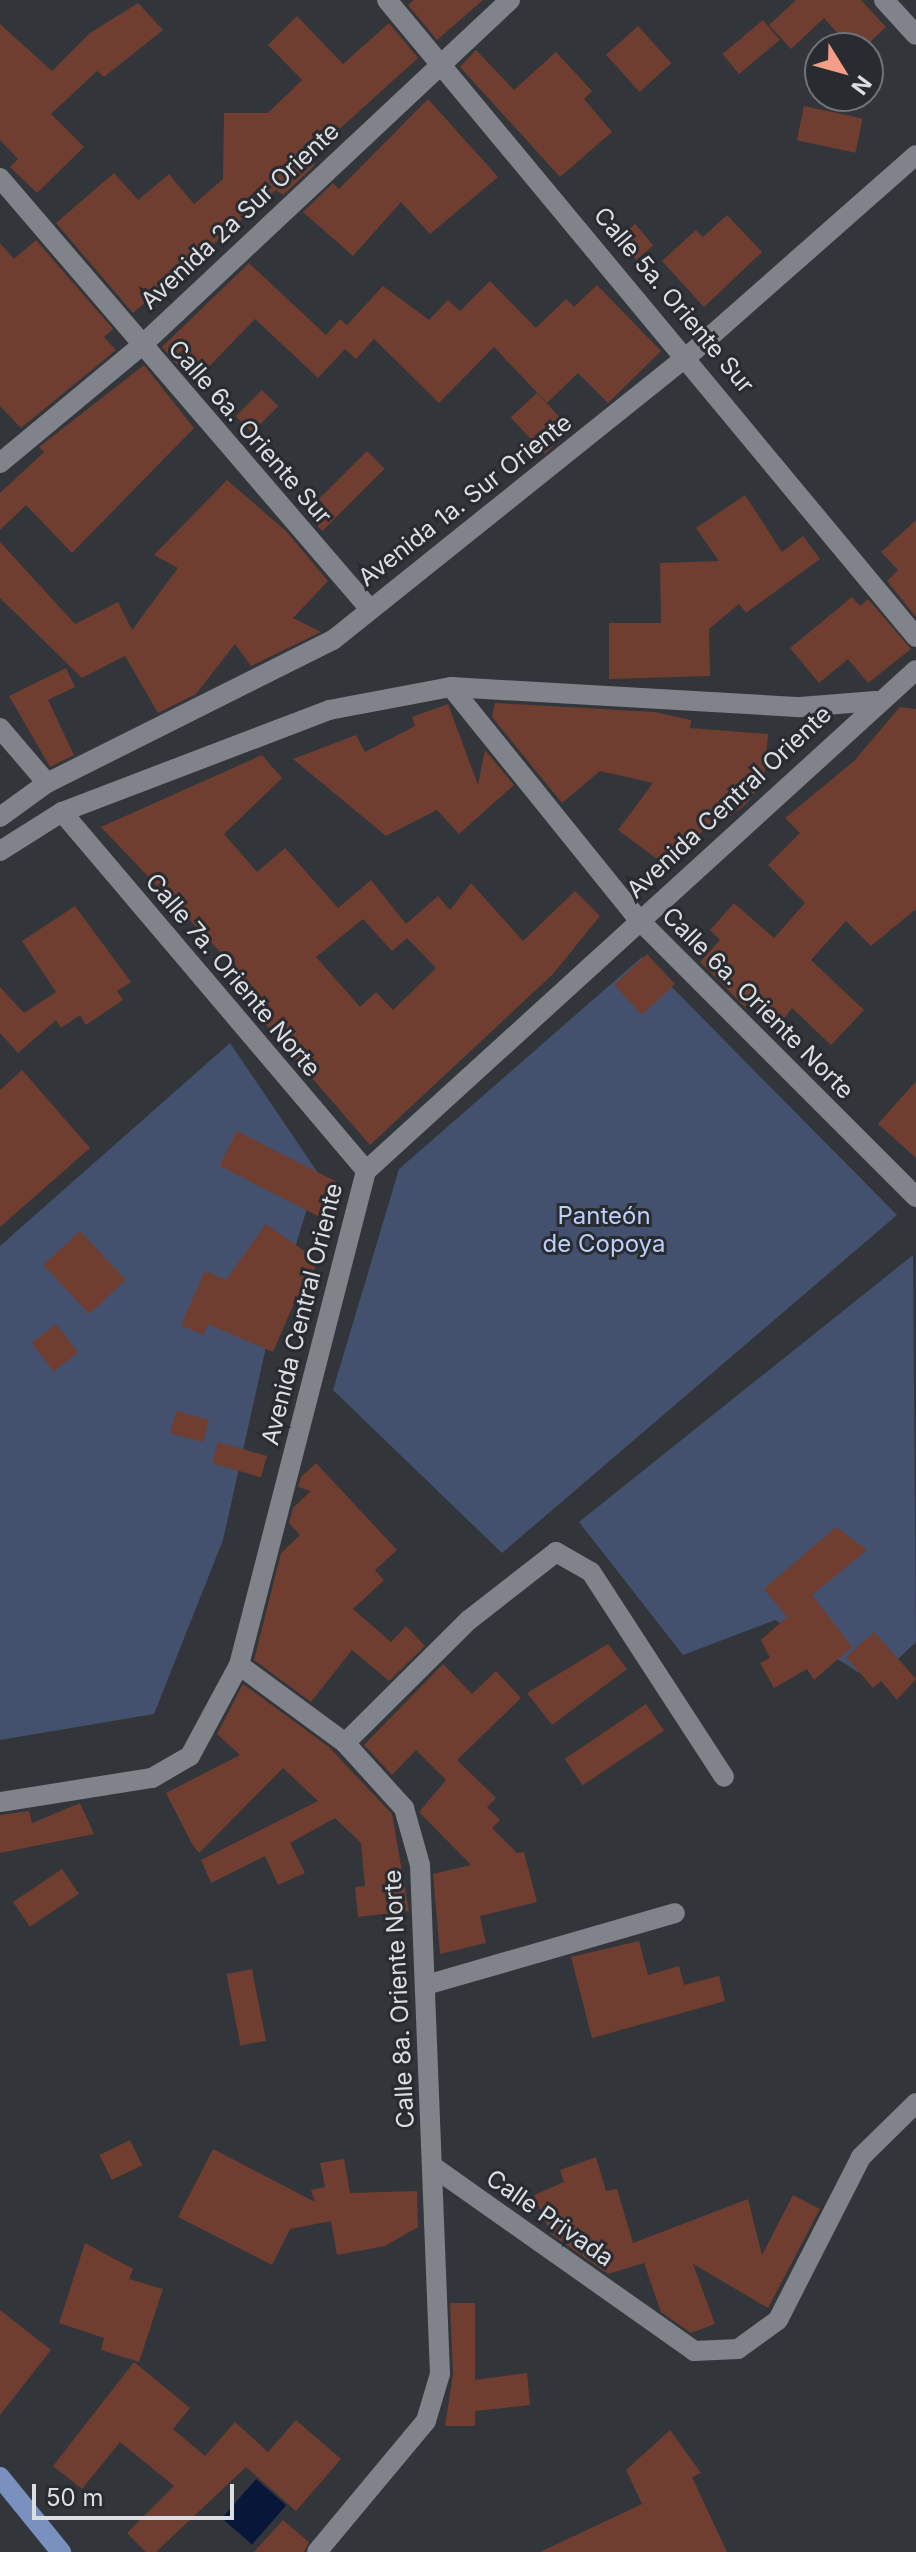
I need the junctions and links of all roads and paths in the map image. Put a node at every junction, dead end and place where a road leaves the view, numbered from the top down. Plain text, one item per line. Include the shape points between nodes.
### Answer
1 (387, 0) edge
2 (510, 0) edge
3 (884, 0) edge
4 (916, 35) edge
5 (441, 63) junction
6 (916, 155) edge
7 (0, 178) edge
8 (141, 346) junction
9 (688, 356) junction
10 (0, 463) edge
11 (369, 608) junction
12 (916, 637) edge
13 (916, 670) edge
14 (451, 687) junction
15 (876, 701) junction
16 (0, 728) edge
17 (47, 783) junction
18 (62, 812) junction
19 (0, 817) edge
20 (0, 851) edge
21 (639, 920) junction
22 (366, 1171) junction
23 (916, 1197) edge
24 (239, 1665) junction
25 (345, 1743) junction
26 (724, 1777) dead end
27 (0, 1802) edge
28 (675, 1913) dead end
29 (426, 1985) junction
30 (916, 2103) edge
31 (435, 2168) junction
32 (0, 2477) edge
33 (61, 2552) edge
34 (317, 2552) edge

1 - 5 street, Calle 5a. Oriente Sur
2 - 5 street, Avenida 2a Sur Oriente
3 - 4 street
5 - 8 street, Avenida 2a Sur Oriente
5 - 9 street, Calle 5a. Oriente Sur
6 - 9 street, Avenida 1a. Sur Oriente
7 - 8 street, Calle 6a. Oriente Sur
8 - 10 street, Avenida 2a Sur Oriente
8 - 11 street, Calle 6a. Oriente Sur
9 - 11 street, Avenida 1a. Sur Oriente
9 - 12 street, Calle 5a. Oriente Sur
11 - 17 street, Avenida 1a. Sur Oriente via 333,640 271,675
13 - 15 street, Avenida Central Oriente
14 - 15 street, Avenida Central Oriente via 800,707
14 - 18 street, Avenida Central Oriente via 329,710
14 - 21 street, Calle 6a. Oriente Norte
15 - 21 street, Avenida Central Oriente
16 - 17 street
17 - 19 street, Avenida 1a. Sur Oriente
18 - 20 street, Avenida Central Oriente
18 - 22 street, Calle 7a. Oriente Norte
21 - 22 street, Avenida Central Oriente
21 - 23 street, Calle 6a. Oriente Norte
22 - 24 street, Avenida Central Oriente
24 - 25 street, Calle 8a. Oriente Norte
24 - 27 street, Avenida Central Oriente via 190,1756 152,1778
25 - 26 street via 469,1620 556,1552 591,1572
25 - 29 street, Calle 8a. Oriente Norte via 404,1808 420,1865
28 - 29 street
29 - 31 street, Calle 8a. Oriente Norte
30 - 31 street, Calle Privada via 861,2157 778,2320 738,2349 694,2351
31 - 34 street via 440,2374 426,2421
32 - 33 main road

